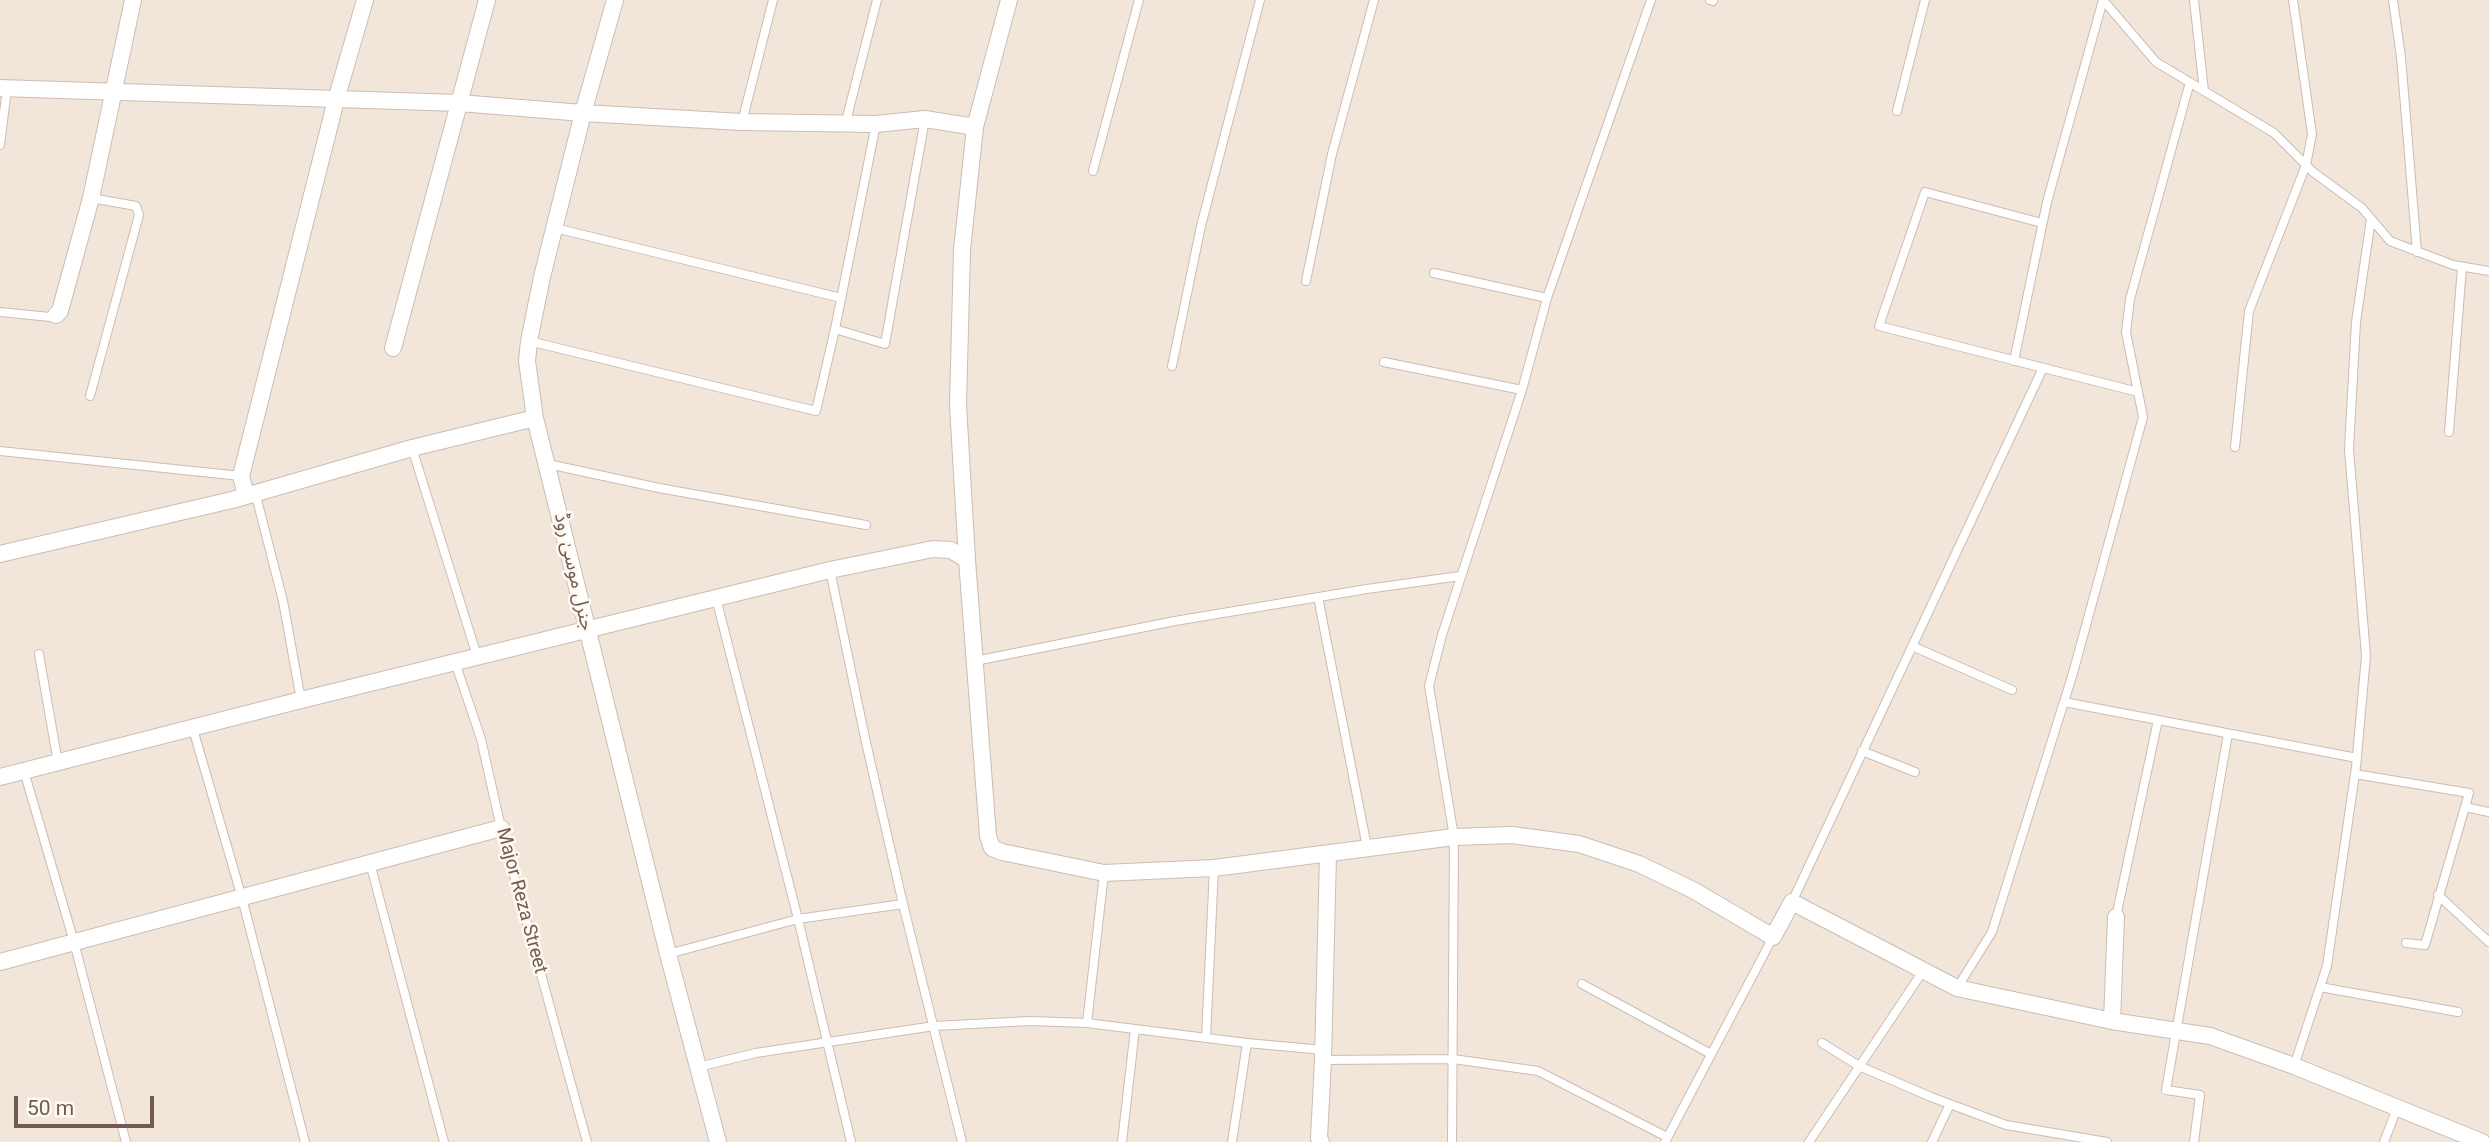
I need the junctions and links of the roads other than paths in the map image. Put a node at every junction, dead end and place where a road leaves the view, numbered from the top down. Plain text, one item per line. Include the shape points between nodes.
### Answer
1 (133, 0) edge
2 (365, 0) edge
3 (487, 0) edge
4 (615, 0) edge
5 (773, 0) edge
6 (877, 0) edge
7 (1009, 0) edge
8 (1139, 0) edge
9 (1260, 0) edge
10 (1374, 0) edge
11 (1651, 0) edge
12 (1925, 0) edge
13 (2103, 0) edge
14 (2194, 0) edge
15 (2292, 0) edge
16 (2393, 0) edge
17 (2190, 82) junction
18 (4, 88) edge
19 (2204, 91) junction
20 (114, 92) junction
21 (336, 100) junction
22 (459, 103) junction
23 (1897, 111) dead end
24 (583, 113) junction
25 (925, 119) junction
26 (742, 122) junction
27 (876, 124) junction
28 (845, 125) junction
29 (975, 127) junction
30 (0, 145) edge
31 (2306, 165) junction
32 (1093, 171) dead end
33 (91, 198) junction
34 (2371, 219) junction
35 (2042, 223) junction
36 (555, 228) junction
37 (2417, 252) junction
38 (2462, 267) junction
39 (2489, 271) edge
40 (1434, 273) dead end
41 (1306, 281) dead end
42 (841, 298) junction
43 (1547, 298) junction
44 (0, 312) edge
45 (56, 315) joint
46 (835, 329) junction
47 (529, 341) junction
48 (393, 348) dead end
49 (2014, 361) junction
50 (1384, 362) dead end
51 (1172, 366) dead end
52 (2043, 368) junction
53 (1522, 390) junction
54 (2138, 392) junction
55 (90, 396) dead end
56 (535, 418) junction
57 (2449, 432) dead end
58 (2235, 447) dead end
59 (412, 448) junction
60 (0, 451) edge
61 (548, 464) junction
62 (241, 476) junction
63 (251, 494) junction
64 (866, 525) dead end
65 (0, 554) edge
66 (967, 560) junction
67 (830, 570) junction
68 (1460, 576) junction
69 (1318, 597) junction
70 (716, 598) junction
71 (587, 630) junction
72 (1912, 646) junction
73 (39, 654) dead end
74 (477, 656) junction
75 (455, 661) junction
76 (975, 661) junction
77 (2012, 690) dead end
78 (301, 700) junction
79 (2064, 702) junction
80 (2158, 720) junction
81 (193, 729) junction
82 (2228, 734) junction
83 (1862, 751) junction
84 (2357, 758) junction
85 (58, 763) junction
86 (24, 771) junction
87 (1915, 772) dead end
88 (2355, 774) junction
89 (0, 778) edge
90 (2465, 807) junction
91 (2489, 812) edge
92 (501, 828) junction
93 (1454, 837) junction
94 (1367, 847) junction
95 (1328, 854) junction
96 (370, 863) junction
97 (1214, 868) junction
98 (1104, 873) junction
99 (2438, 895) junction
100 (242, 898) junction
101 (1792, 902) junction
102 (903, 904) junction
103 (2116, 917) joint
104 (798, 919) junction
105 (1773, 937) junction
106 (74, 942) junction
107 (2406, 943) dead end
108 (2489, 943) edge
109 (668, 954) junction
110 (0, 962) edge
111 (1923, 971) junction
112 (1582, 984) dead end
113 (2320, 987) junction
114 (1957, 988) junction
115 (2458, 1012) dead end
116 (2112, 1021) junction
117 (1087, 1023) junction
118 (934, 1026) junction
119 (1135, 1029) junction
120 (2176, 1031) junction
121 (1206, 1038) junction
122 (828, 1042) junction
123 (1247, 1043) junction
124 (1822, 1043) dead end
125 (1711, 1054) junction
126 (1324, 1055) junction
127 (1453, 1059) junction
128 (1859, 1066) junction
129 (2294, 1066) junction
130 (698, 1067) junction
131 (1950, 1104) junction
132 (2397, 1108) junction
133 (1666, 1140) edge
134 (126, 1142) edge
135 (305, 1142) edge
136 (444, 1142) edge
137 (587, 1142) edge
138 (718, 1142) edge
139 (851, 1142) edge
140 (962, 1142) edge
141 (1122, 1142) edge
142 (1232, 1142) edge
143 (1321, 1142) edge
144 (1452, 1142) edge
145 (1809, 1142) edge
146 (1932, 1142) edge
147 (2107, 1142) edge
148 (2194, 1142) edge
149 (2384, 1142) edge
150 (2482, 1142) edge

1 - 20 street
2 - 21 street
3 - 22 street
4 - 24 street, جنرل موسیٰ روڈ
5 - 26 lane
6 - 28 lane
7 - 29 street
8 - 32 lane
9 - 51 lane via 1201,226
10 - 41 lane via 1332,154
11 - 43 lane
12 - 23 lane
13 - 17 lane via 2156,62
13 - 35 lane
14 - 19 lane
15 - 31 lane via 2312,134
16 - 37 lane
17 - 19 lane
17 - 54 lane via 2130,299 2126,332
18 - 20 street
18 - 30 lane
19 - 31 lane via 2274,133
20 - 21 street
20 - 33 street
21 - 22 street
21 - 62 street
22 - 24 street
22 - 48 street
24 - 26 street
24 - 36 street, جنرل موسیٰ روڈ
25 - 27 street
25 - 29 street
25 - 46 lane via 885,344
26 - 28 street
27 - 28 street
27 - 42 lane
29 - 66 street via 962,250 957,405
31 - 34 lane
31 - 58 lane via 2249,312
33 - 45 street
33 - 55 lane via 136,206 139,215
34 - 37 lane via 2390,241
34 - 84 lane via 2356,323 2349,449 2366,656
35 - 49 lane
35 - 49 lane via 1925,192 1878,326
36 - 42 lane
36 - 47 street, جنرل موسیٰ روڈ
37 - 38 lane
38 - 39 lane
38 - 57 lane
40 - 43 lane
42 - 46 lane
43 - 53 lane
44 - 45 lane
46 - 47 lane via 816,411
47 - 56 street, جنرل موسیٰ روڈ via 527,361
49 - 52 lane
50 - 53 lane
52 - 54 lane
52 - 72 lane
53 - 68 lane
54 - 79 lane via 2143,417
56 - 59 street
56 - 61 street, جنرل موسیٰ روڈ
59 - 63 street
59 - 74 lane
60 - 62 lane
61 - 64 lane
61 - 71 street, جنرل موسیٰ روڈ
62 - 63 street
63 - 65 street
63 - 78 lane via 283,601
66 - 67 street via 951,550 933,549
66 - 76 street
67 - 70 street
67 - 102 lane
68 - 69 lane
68 - 93 lane via 1429,686
69 - 76 lane
69 - 94 lane
70 - 71 street
70 - 104 lane
71 - 74 street
71 - 109 street, جنرل موسیٰ روڈ
72 - 77 lane
72 - 83 lane
73 - 85 lane
74 - 75 street
75 - 78 street
75 - 92 lane, Major Reza Street via 481,739
76 - 98 street via 992,848
78 - 81 street
79 - 80 lane
79 - 114 lane via 1992,932
80 - 82 lane
80 - 103 lane
81 - 85 street
81 - 100 lane
82 - 84 lane
82 - 120 lane
83 - 87 lane
83 - 101 lane
84 - 88 lane
85 - 86 street
86 - 89 street
86 - 106 lane
88 - 90 lane via 2469,793
88 - 113 lane via 2327,966
90 - 91 lane
90 - 99 lane
92 - 96 street
92 - 137 lane, Major Reza Street
93 - 94 street
93 - 105 street via 1512,835 1579,844 1639,864
93 - 127 lane
94 - 95 street
95 - 97 street
95 - 126 street
96 - 100 street
96 - 136 lane
97 - 98 street
97 - 121 lane
98 - 117 lane
99 - 107 lane via 2425,945
99 - 108 lane
100 - 106 street
100 - 135 lane
101 - 105 street
101 - 111 street
102 - 104 lane
102 - 118 lane
103 - 116 street
104 - 109 lane
104 - 122 lane
105 - 125 lane
106 - 110 street
106 - 134 lane
109 - 130 street, جنرل موسیٰ روڈ
111 - 114 street
111 - 128 lane
112 - 125 lane
113 - 115 lane
113 - 129 lane
114 - 116 street
116 - 120 street
117 - 118 lane
117 - 119 lane
118 - 122 lane
118 - 140 lane
119 - 121 lane
119 - 141 lane
120 - 129 street via 2210,1036
120 - 148 lane via 2166,1090 2200,1095
121 - 123 lane
122 - 130 lane
122 - 139 lane
123 - 126 lane
123 - 142 lane
124 - 128 lane
125 - 133 lane
126 - 127 lane
126 - 143 street
127 - 133 lane via 1538,1071
127 - 144 lane
128 - 131 lane
128 - 145 lane
129 - 132 street
130 - 138 street, جنرل موسیٰ روڈ
131 - 146 lane
131 - 147 lane via 2006,1125
132 - 149 lane
132 - 150 street

